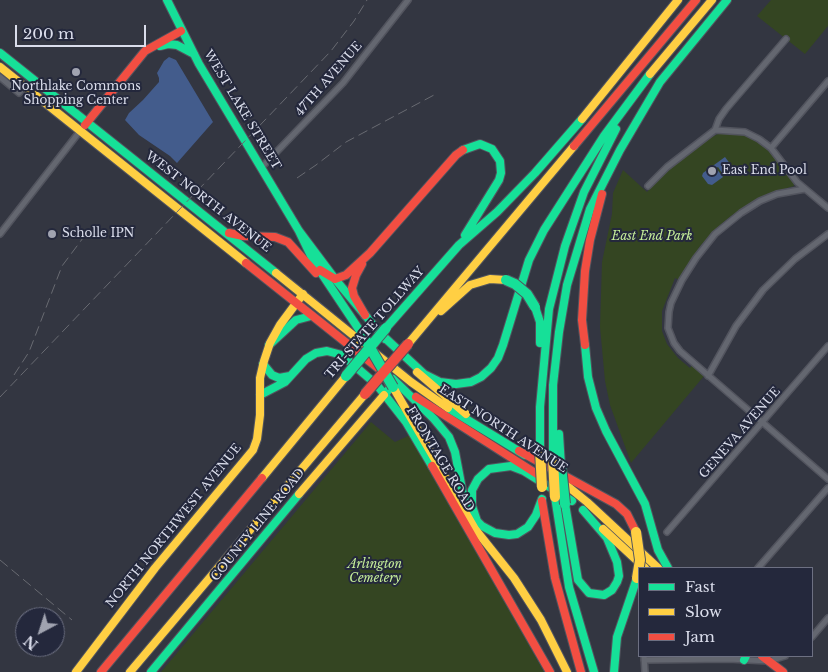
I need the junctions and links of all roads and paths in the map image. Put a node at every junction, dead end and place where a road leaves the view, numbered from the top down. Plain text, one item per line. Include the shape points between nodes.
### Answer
1 (168, 0) edge
2 (408, 0) edge
3 (678, 0) edge
4 (696, 0) edge
5 (712, 0) edge
6 (727, 0) edge
7 (181, 30) junction
8 (786, 39) dead end
9 (145, 51) junction
10 (0, 53) edge
11 (194, 54) junction
12 (0, 60) edge
13 (0, 68) edge
14 (0, 77) edge
15 (828, 81) edge
16 (641, 85) junction
17 (43, 87) junction
18 (22, 90) junction
19 (87, 122) junction
20 (715, 130) junction
21 (80, 131) junction
22 (771, 148) junction
23 (261, 168) junction
24 (610, 168) junction
25 (648, 186) dead end
26 (805, 189) junction
27 (828, 208) edge
28 (299, 230) junction
29 (224, 231) junction
30 (0, 234) edge
31 (828, 234) edge
32 (459, 245) junction
33 (370, 253) junction
34 (320, 270) junction
35 (335, 279) junction
36 (303, 294) junction
37 (296, 303) junction
38 (365, 315) junction
39 (311, 316) junction
40 (419, 330) junction
41 (385, 332) junction
42 (361, 336) junction
43 (269, 345) junction
44 (828, 346) edge
45 (263, 364) junction
46 (290, 376) junction
47 (708, 376) junction
48 (393, 380) junction
49 (260, 395) junction
50 (384, 395) junction
51 (540, 407) junction
52 (763, 423) junction
53 (507, 443) junction
54 (519, 451) junction
55 (556, 463) junction
56 (828, 479) edge
57 (828, 488) edge
58 (542, 499) junction
59 (568, 502) junction
60 (583, 510) junction
61 (475, 529) junction
62 (667, 532) dead end
63 (639, 567) edge
64 (645, 567) edge
65 (657, 567) edge
66 (667, 567) edge
67 (759, 567) edge
68 (638, 572) edge
69 (828, 618) edge
70 (813, 635) edge
71 (644, 658) edge
72 (745, 658) edge
73 (765, 658) edge
74 (76, 672) edge
75 (101, 672) edge
76 (130, 672) edge
77 (150, 672) edge
78 (550, 672) edge
79 (567, 672) edge
80 (581, 672) edge
81 (594, 672) edge
82 (614, 672) edge
83 (645, 672) edge
84 (783, 672) edge

1 - 7 main road, WEST LAKE STREET
2 - 23 street, 47TH AVENUE via 342,82
3 - 32 main road, TRI-STATE TOLLWAY via 535,173
4 - 40 main road
5 - 16 main road
6 - 24 main road via 660,82
7 - 9 main road
7 - 11 main road, WEST LAKE STREET
8 - 20 street via 726,108
9 - 11 main road via 168,44
9 - 19 main road
10 - 17 main road, WEST NORTH AVENUE
11 - 23 main road, WEST LAKE STREET
12 - 17 main road
13 - 18 main road, WEST NORTH AVENUE
14 - 18 street, WEST NORTH AVENUE
15 - 22 street
16 - 41 main road via 604,136 536,245 498,358 482,377 456,384 440,382 424,374
16 - 51 main road via 602,153 565,246 549,310
17 - 19 main road, WEST NORTH AVENUE
18 - 21 main road, WEST NORTH AVENUE
19 - 21 main road
19 - 29 main road, WEST NORTH AVENUE
20 - 22 street via 750,134
20 - 25 street
21 - 30 street
21 - 37 main road, WEST NORTH AVENUE
22 - 26 street
23 - 28 main road, WEST LAKE STREET
24 - 55 main road via 590,209 567,285 559,332
24 - 66 main road via 585,271 582,320 585,358 596,408 645,504 658,550
26 - 27 street
26 - 47 street via 777,194 752,205 719,230 696,258 676,292 668,320 670,335 680,351
28 - 34 main road
28 - 35 main road
29 - 36 main road, WEST NORTH AVENUE
29 - 42 main road via 243,236 274,237 288,242 312,267
31 - 47 street via 795,259 758,296 725,342
32 - 33 main road via 501,173 497,155 480,144 465,148 456,155
32 - 41 main road, TRI-STATE TOLLWAY
33 - 35 main road via 346,275
33 - 38 main road via 352,288
34 - 35 main road
34 - 42 main road
35 - 38 main road
36 - 37 main road, NORTH NORTHWEST AVENUE
36 - 48 main road, WEST NORTH AVENUE
37 - 39 main road, WEST NORTH AVENUE
37 - 43 main road, NORTH NORTHWEST AVENUE
38 - 41 main road
39 - 43 main road via 296,320
39 - 48 main road, WEST NORTH AVENUE
40 - 51 main road, bridge via 470,285 490,278 514,284 536,307 540,322
40 - 76 main road, bridge
41 - 53 main road via 430,384
41 - 75 main road, TRI-STATE TOLLWAY, bridge
42 - 48 main road, bridge
43 - 45 main road, NORTH NORTHWEST AVENUE
44 - 52 street, GENEVA AVENUE
45 - 46 main road via 272,375 279,378
45 - 49 main road, NORTH NORTHWEST AVENUE
46 - 49 main road, FRONTAGE ROAD
46 - 50 main road, FRONTAGE ROAD via 306,359 328,351 342,355 360,369
47 - 52 street
48 - 50 main road
48 - 53 main road, EAST NORTH AVENUE via 433,399
48 - 59 main road, EAST NORTH AVENUE via 437,412 529,468
48 - 61 main road
48 - 61 main road via 449,437 455,452 463,501
49 - 74 main road, NORTH NORTHWEST AVENUE via 252,450 150,574
50 - 77 main road, COUNTY LINE ROAD
50 - 78 main road, FRONTAGE ROAD via 406,422
51 - 58 main road, bridge
52 - 56 street
52 - 62 street, GENEVA AVENUE
53 - 54 main road, EAST NORTH AVENUE
54 - 63 main road, bridge via 616,504 627,514 636,532
54 - 65 main road, EAST NORTH AVENUE via 582,497
55 - 59 main road, bridge
55 - 81 main road, bridge via 555,497 569,587
57 - 67 street
58 - 59 main road via 528,527 517,534 495,534 477,521 472,506 472,490 489,469 512,466 524,470
58 - 80 main road via 555,578
59 - 60 main road, EAST NORTH AVENUE
59 - 60 main road via 578,580 589,594 604,595 617,582 617,562 607,538
60 - 64 main road, EAST NORTH AVENUE
61 - 79 main road via 529,600
68 - 82 main road, bridge via 617,637
69 - 70 street
71 - 72 street
71 - 83 street
72 - 73 street
73 - 84 main road

